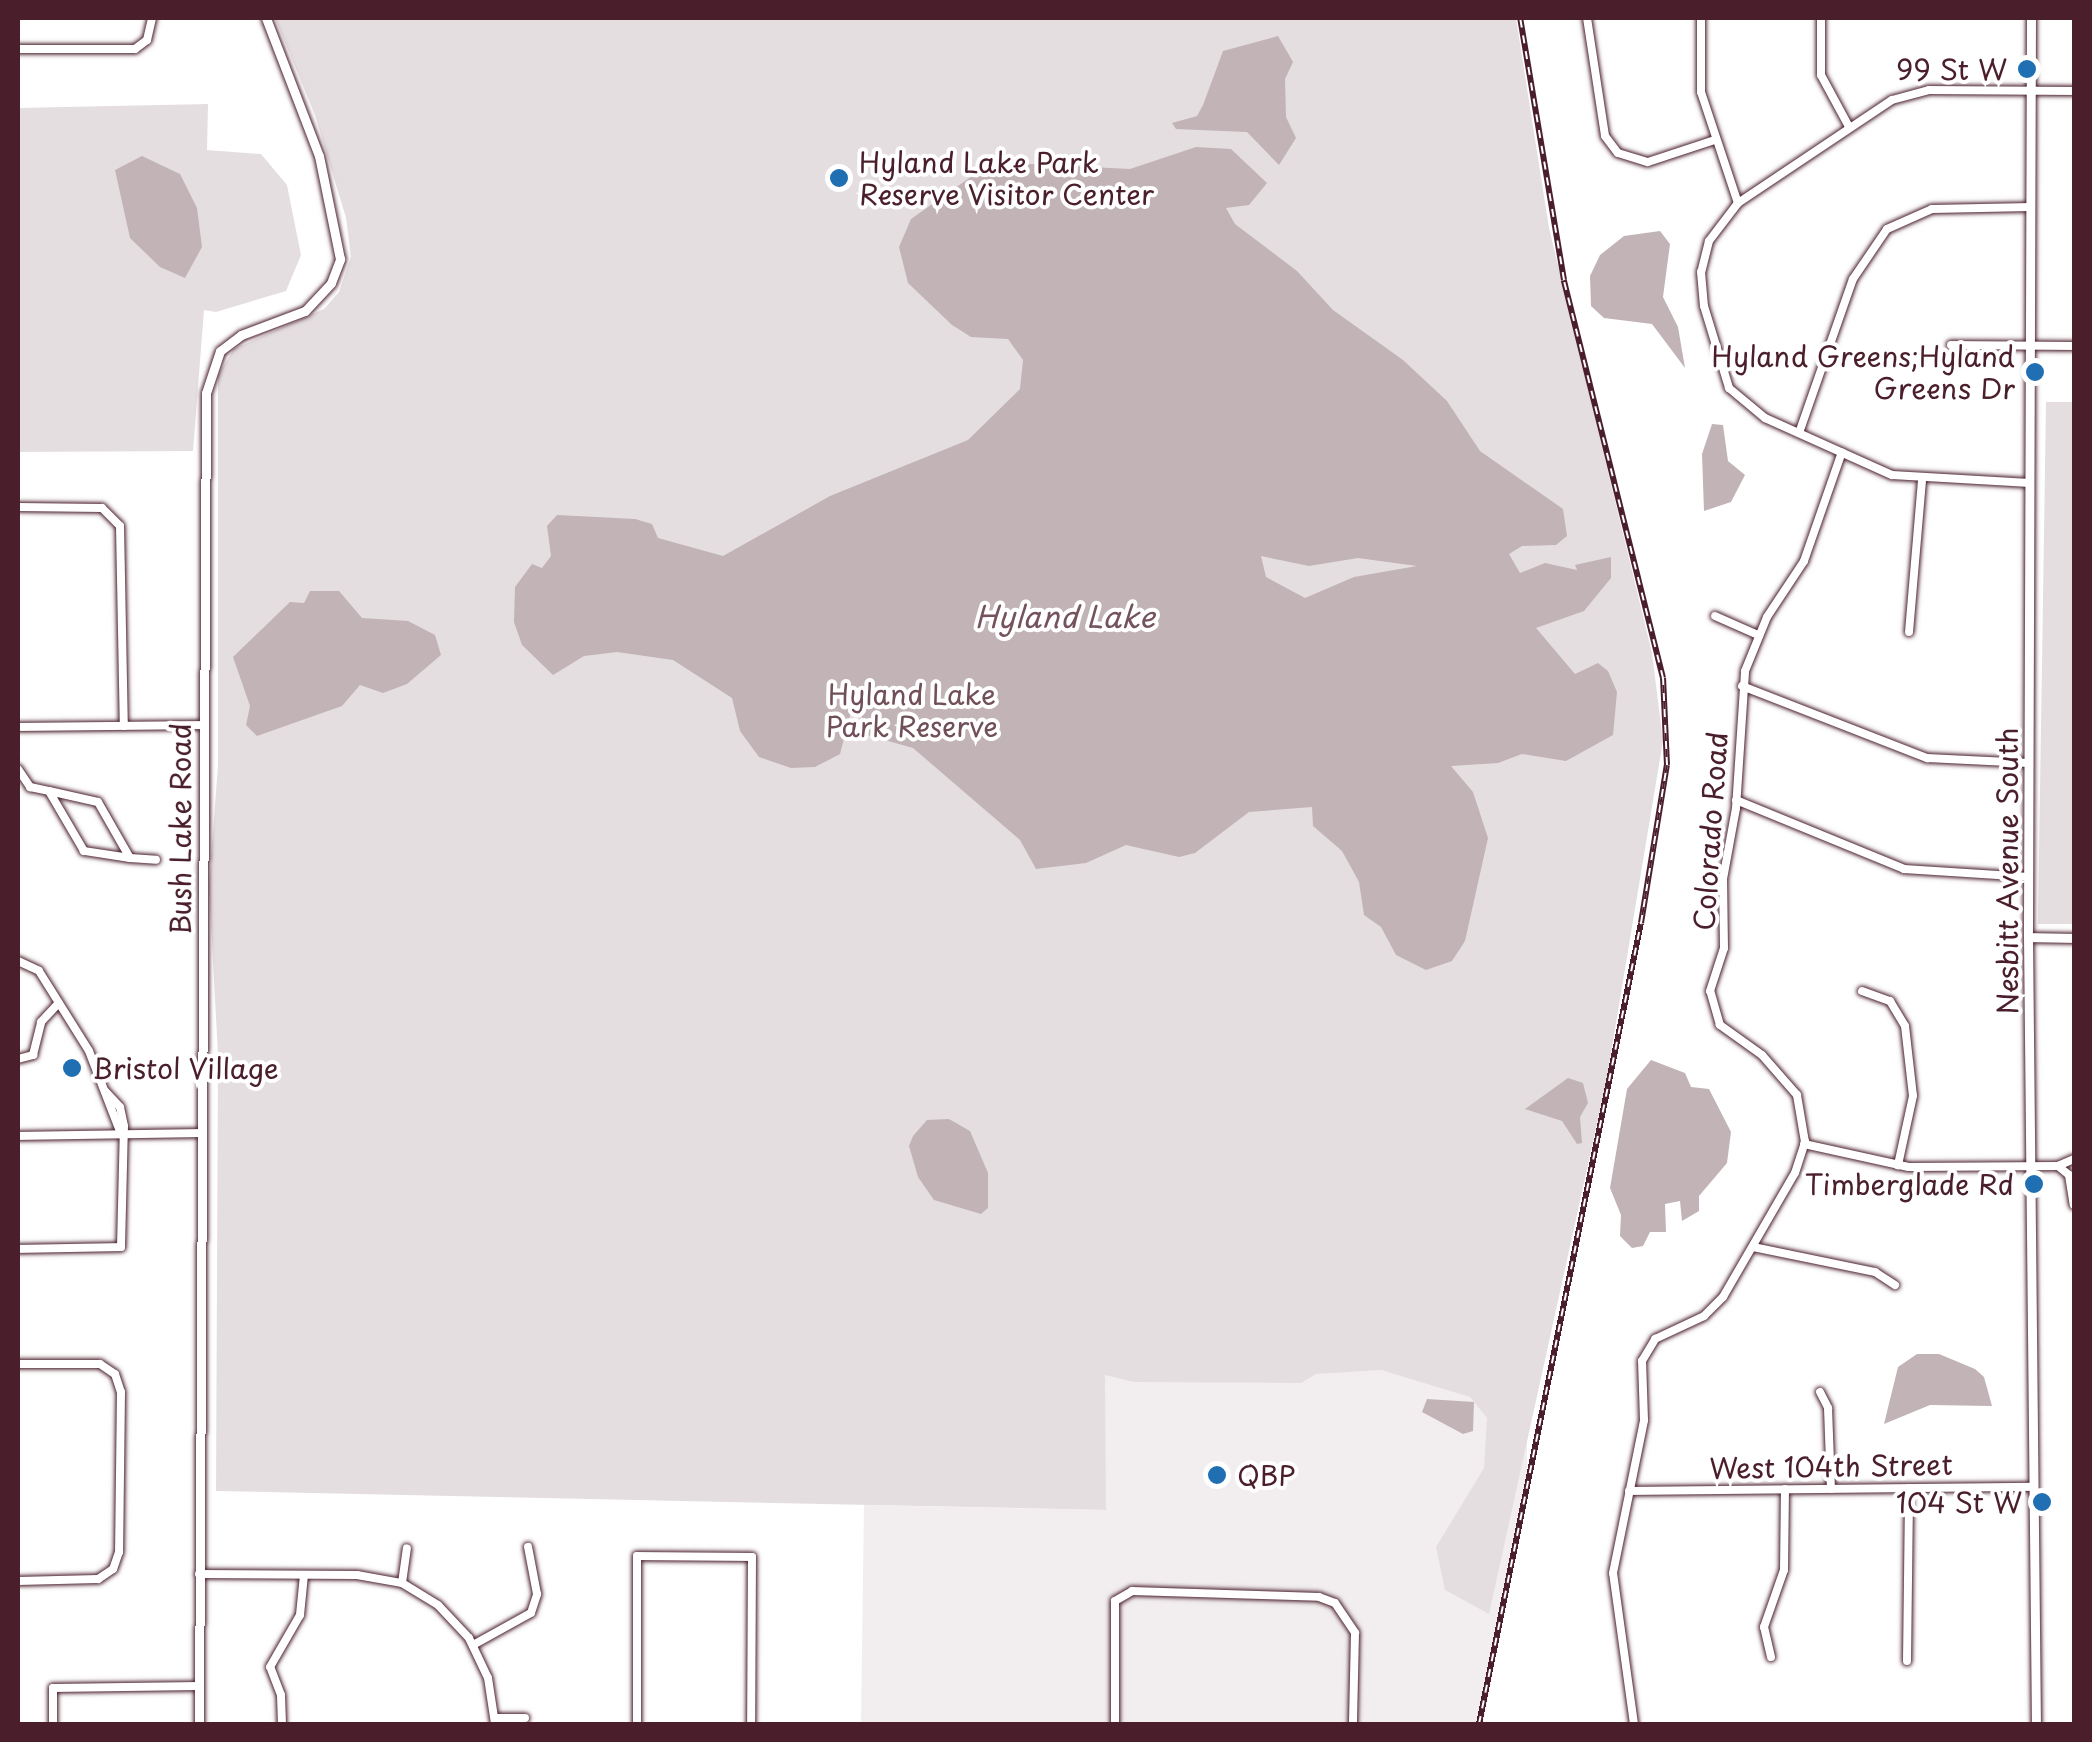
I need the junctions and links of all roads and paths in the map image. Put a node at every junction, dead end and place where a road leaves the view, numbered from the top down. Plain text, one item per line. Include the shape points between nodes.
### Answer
1 (152, 18) edge
2 (266, 18) edge
3 (1587, 18) edge
4 (1701, 18) edge
5 (1821, 18) edge
6 (2031, 18) edge
7 (18, 49) edge
8 (2031, 90) junction
9 (2074, 92) edge
10 (1848, 125) junction
11 (1716, 140) junction
12 (1738, 203) junction
13 (2031, 207) junction
14 (1951, 345) dead end
15 (2030, 346) junction
16 (2074, 346) edge
17 (1799, 433) junction
18 (1842, 452) junction
19 (1922, 481) junction
20 (2030, 482) junction
21 (18, 508) edge
22 (1716, 616) dead end
23 (1909, 632) dead end
24 (1758, 635) junction
25 (1742, 686) junction
26 (203, 724) junction
27 (124, 726) junction
28 (18, 727) edge
29 (2029, 763) junction
30 (18, 769) edge
31 (49, 792) junction
32 (1736, 800) junction
33 (130, 858) junction
34 (156, 860) dead end
35 (2029, 877) junction
36 (2028, 938) junction
37 (2074, 938) edge
38 (18, 961) edge
39 (1862, 991) dead end
40 (59, 1003) junction
41 (1714, 1015) junction
42 (1700, 1018) dead end
43 (18, 1059) edge
44 (200, 1133) junction
45 (122, 1134) junction
46 (18, 1136) edge
47 (1804, 1144) junction
48 (2074, 1159) edge
49 (1898, 1165) junction
50 (2035, 1166) junction
51 (2058, 1166) junction
52 (2074, 1205) edge
53 (1753, 1246) junction
54 (18, 1249) edge
55 (1895, 1285) dead end
56 (1641, 1339) dead end
57 (1650, 1345) junction
58 (18, 1364) edge
59 (1820, 1392) dead end
60 (2034, 1486) junction
61 (1909, 1488) junction
62 (1831, 1489) junction
63 (1785, 1490) junction
64 (1628, 1491) junction
65 (528, 1546) dead end
66 (407, 1548) dead end
67 (199, 1574) junction
68 (304, 1575) junction
69 (18, 1581) edge
70 (402, 1583) junction
71 (473, 1646) junction
72 (1771, 1657) dead end
73 (1907, 1661) dead end
74 (199, 1686) junction
75 (525, 1718) dead end
76 (494, 1721) edge
77 (53, 1724) edge
78 (198, 1724) edge
79 (282, 1724) edge
80 (637, 1724) edge
81 (751, 1724) edge
82 (1115, 1724) edge
83 (1353, 1724) edge
84 (1634, 1724) edge
85 (2036, 1724) edge

1 - 7 street via 148,40 135,48
2 - 26 street, Bush Lake Road via 319,156 340,259 316,302 229,342 208,378
3 - 11 street via 1605,136 1618,153 1648,162
4 - 11 street via 1701,92
5 - 10 street via 1821,75
6 - 8 street, Nesbitt Avenue South
8 - 9 street
8 - 10 street via 1928,90 1892,100
8 - 13 street, Nesbitt Avenue South
10 - 12 street
11 - 12 street
12 - 17 street via 1709,240 1701,272 1717,359 1739,400
13 - 15 street, Nesbitt Avenue South
13 - 17 street via 1932,208 1888,229 1853,279
14 - 15 street
15 - 16 street
15 - 20 street, Nesbitt Avenue South
17 - 18 street
18 - 19 street
18 - 24 street, Colorado Road via 1804,561
19 - 20 street
19 - 23 street
20 - 29 street, Nesbitt Avenue South
21 - 27 street via 102,508 122,535
22 - 24 street
24 - 25 street, Colorado Road
25 - 29 street via 1927,758
25 - 32 street, Colorado Road
26 - 27 street
26 - 44 street, Bush Lake Road
27 - 28 street
29 - 35 street, Nesbitt Avenue South
30 - 31 street via 30,787
31 - 33 street via 98,802
31 - 33 street via 84,851
32 - 35 street via 1904,869
32 - 41 street, Colorado Road via 1723,879 1724,948 1710,991
33 - 34 street
35 - 36 street, Nesbitt Avenue South
36 - 37 street
36 - 50 street, Nesbitt Avenue South
38 - 40 street via 39,970
39 - 49 street via 1890,1001 1905,1026 1913,1096
40 - 43 street via 41,1022 34,1054
40 - 45 street
41 - 42 street
41 - 47 street via 1788,1082 1802,1110
44 - 45 street
44 - 67 street, Bush Lake Road
45 - 46 street
45 - 54 street via 121,1248
47 - 49 street
47 - 53 street
48 - 51 street
49 - 50 street
50 - 51 street
50 - 60 street, Nesbitt Avenue South
51 - 52 street via 2068,1175
53 - 55 street via 1875,1272
53 - 57 street via 1714,1308
56 - 57 street
57 - 64 street via 1640,1374 1644,1420
58 - 69 street via 90,1363 108,1368 120,1383 120,1552 113,1569 98,1579
59 - 62 street via 1828,1408
60 - 61 street, West 104th Street
60 - 85 street, Nesbitt Avenue South
61 - 62 street, West 104th Street
61 - 73 street
62 - 63 street, West 104th Street
63 - 64 street, West 104th Street
63 - 72 street via 1784,1570 1764,1627
64 - 84 street via 1613,1573
65 - 71 street via 537,1594 532,1613
66 - 70 street
67 - 68 street
67 - 74 street, Bush Lake Road
68 - 70 street
68 - 79 street via 300,1615 270,1667
70 - 71 street via 438,1605
71 - 76 street via 488,1678
74 - 77 street via 53,1688
74 - 78 street, Bush Lake Road
75 - 76 street
80 - 81 street via 637,1556 752,1557
82 - 83 street via 1114,1609 1132,1591 1318,1597 1352,1623

